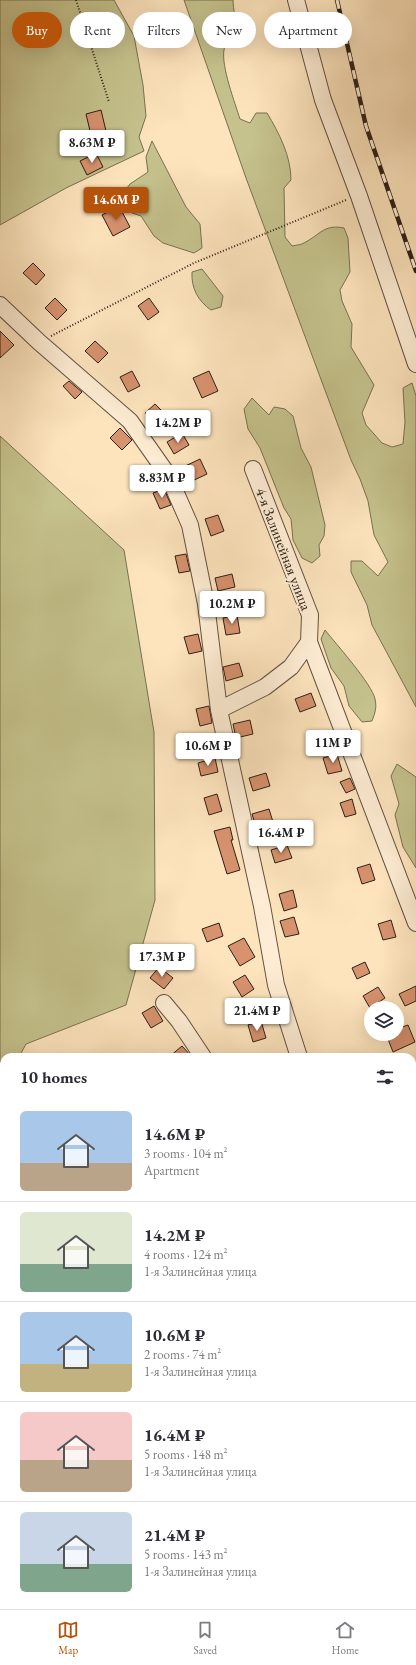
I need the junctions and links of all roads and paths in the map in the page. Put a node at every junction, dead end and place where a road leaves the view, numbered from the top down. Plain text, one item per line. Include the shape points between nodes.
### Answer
1 (76, 0) edge
2 (296, 0) edge
3 (109, 102) dead end
4 (358, 196) junction
5 (0, 305) edge
6 (39, 342) junction
7 (416, 364) edge
8 (253, 469) dead end
9 (308, 642) junction
10 (219, 710) junction
11 (416, 923) edge
12 (164, 1003) dead end
13 (200, 1053) edge
14 (298, 1053) edge

1 - 3 path
2 - 4 street via 323,100
4 - 6 path via 194,263
4 - 7 street
5 - 6 street
6 - 10 street via 130,421 168,475 190,525 206,604
8 - 9 street, 4-я Залинейная улица via 310,615
9 - 10 street via 290,666 266,688
9 - 11 street, 4-я Залинейная улица
10 - 14 street via 262,906 276,985
12 - 13 street

